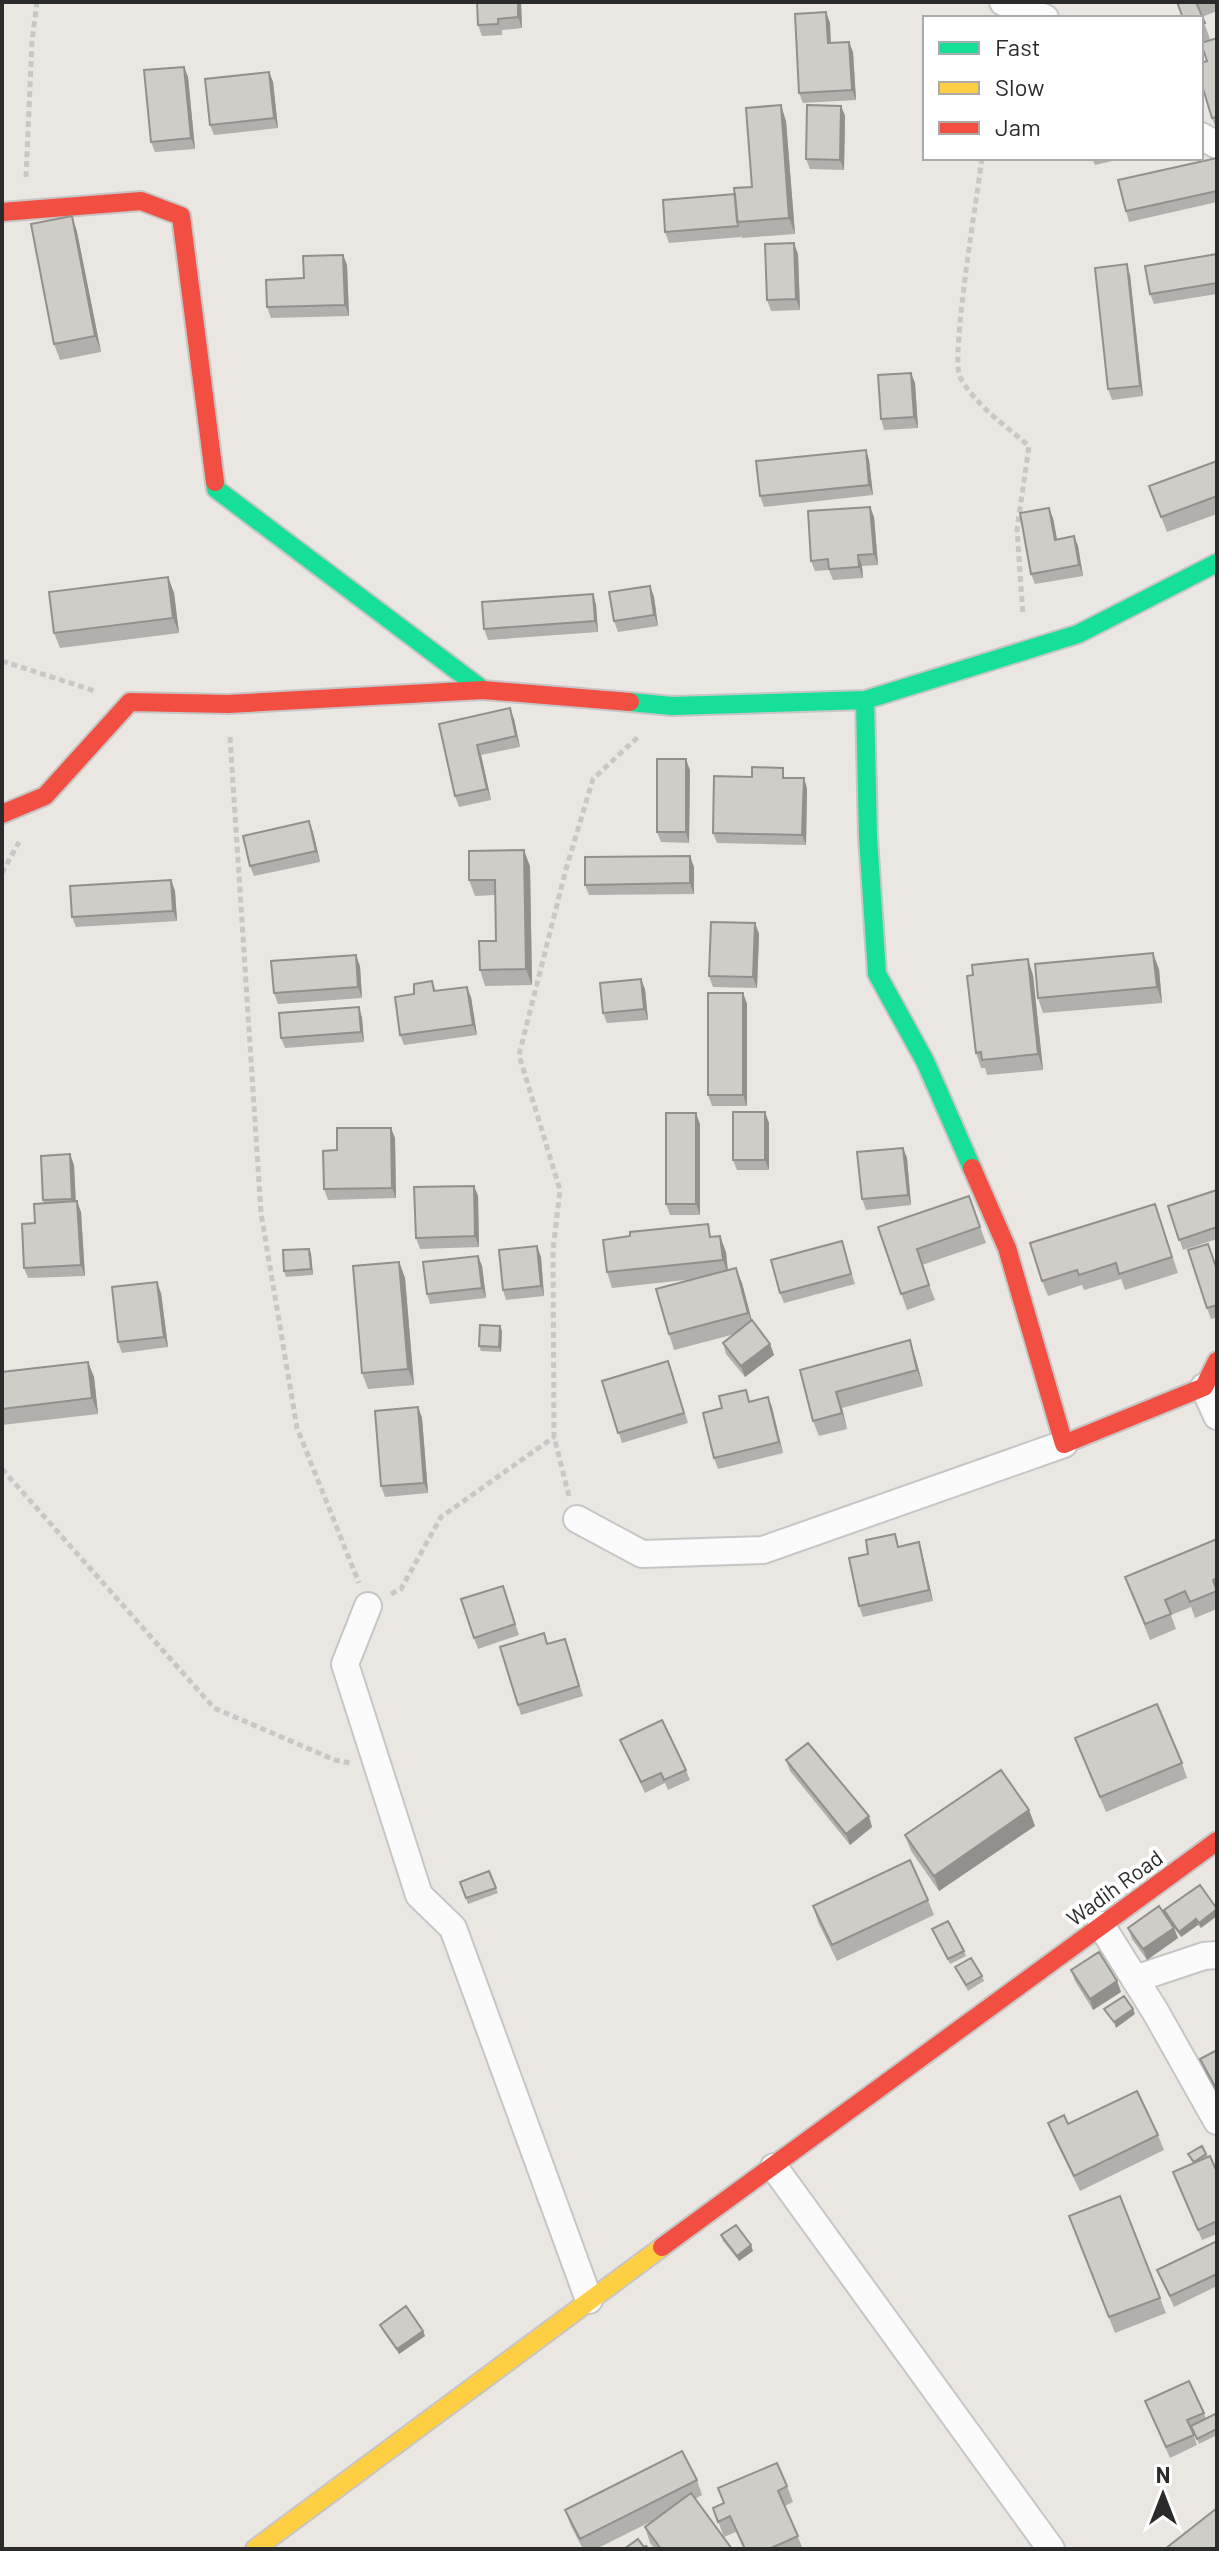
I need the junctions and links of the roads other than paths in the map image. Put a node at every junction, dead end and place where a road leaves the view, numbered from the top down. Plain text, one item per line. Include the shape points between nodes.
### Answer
1 (1003, 2) edge
2 (1040, 16) edge
3 (2, 212) edge
4 (1217, 563) edge
5 (483, 690) junction
6 (865, 700) junction
7 (2, 814) edge
8 (1217, 1361) edge
9 (1204, 1387) junction
10 (1217, 1416) edge
11 (1064, 1444) junction
12 (577, 1519) road end
13 (368, 1606) road end
14 (1217, 1841) edge
15 (1101, 1925) junction
16 (1217, 1955) edge
17 (1135, 1979) junction
18 (1217, 2121) edge
19 (774, 2167) junction
20 (589, 2300) junction
21 (255, 2549) edge
22 (1051, 2549) edge

1 - 2 street
3 - 5 street via 141,201 181,216 216,489
4 - 6 street via 1078,634
5 - 6 street via 672,706
5 - 7 street via 228,704 130,702 45,796
6 - 11 street via 877,974 925,1061 1007,1248
8 - 9 street
9 - 10 street
9 - 11 street
11 - 12 street via 763,1550 642,1554
13 - 20 street via 345,1664 378,1768 419,1895 453,1928
14 - 15 street, Wadih Road
15 - 17 street
15 - 19 street, Wadih Road
16 - 17 street
17 - 18 street
19 - 20 street, Wadih Road
19 - 22 street
20 - 21 street, Wadih Road

